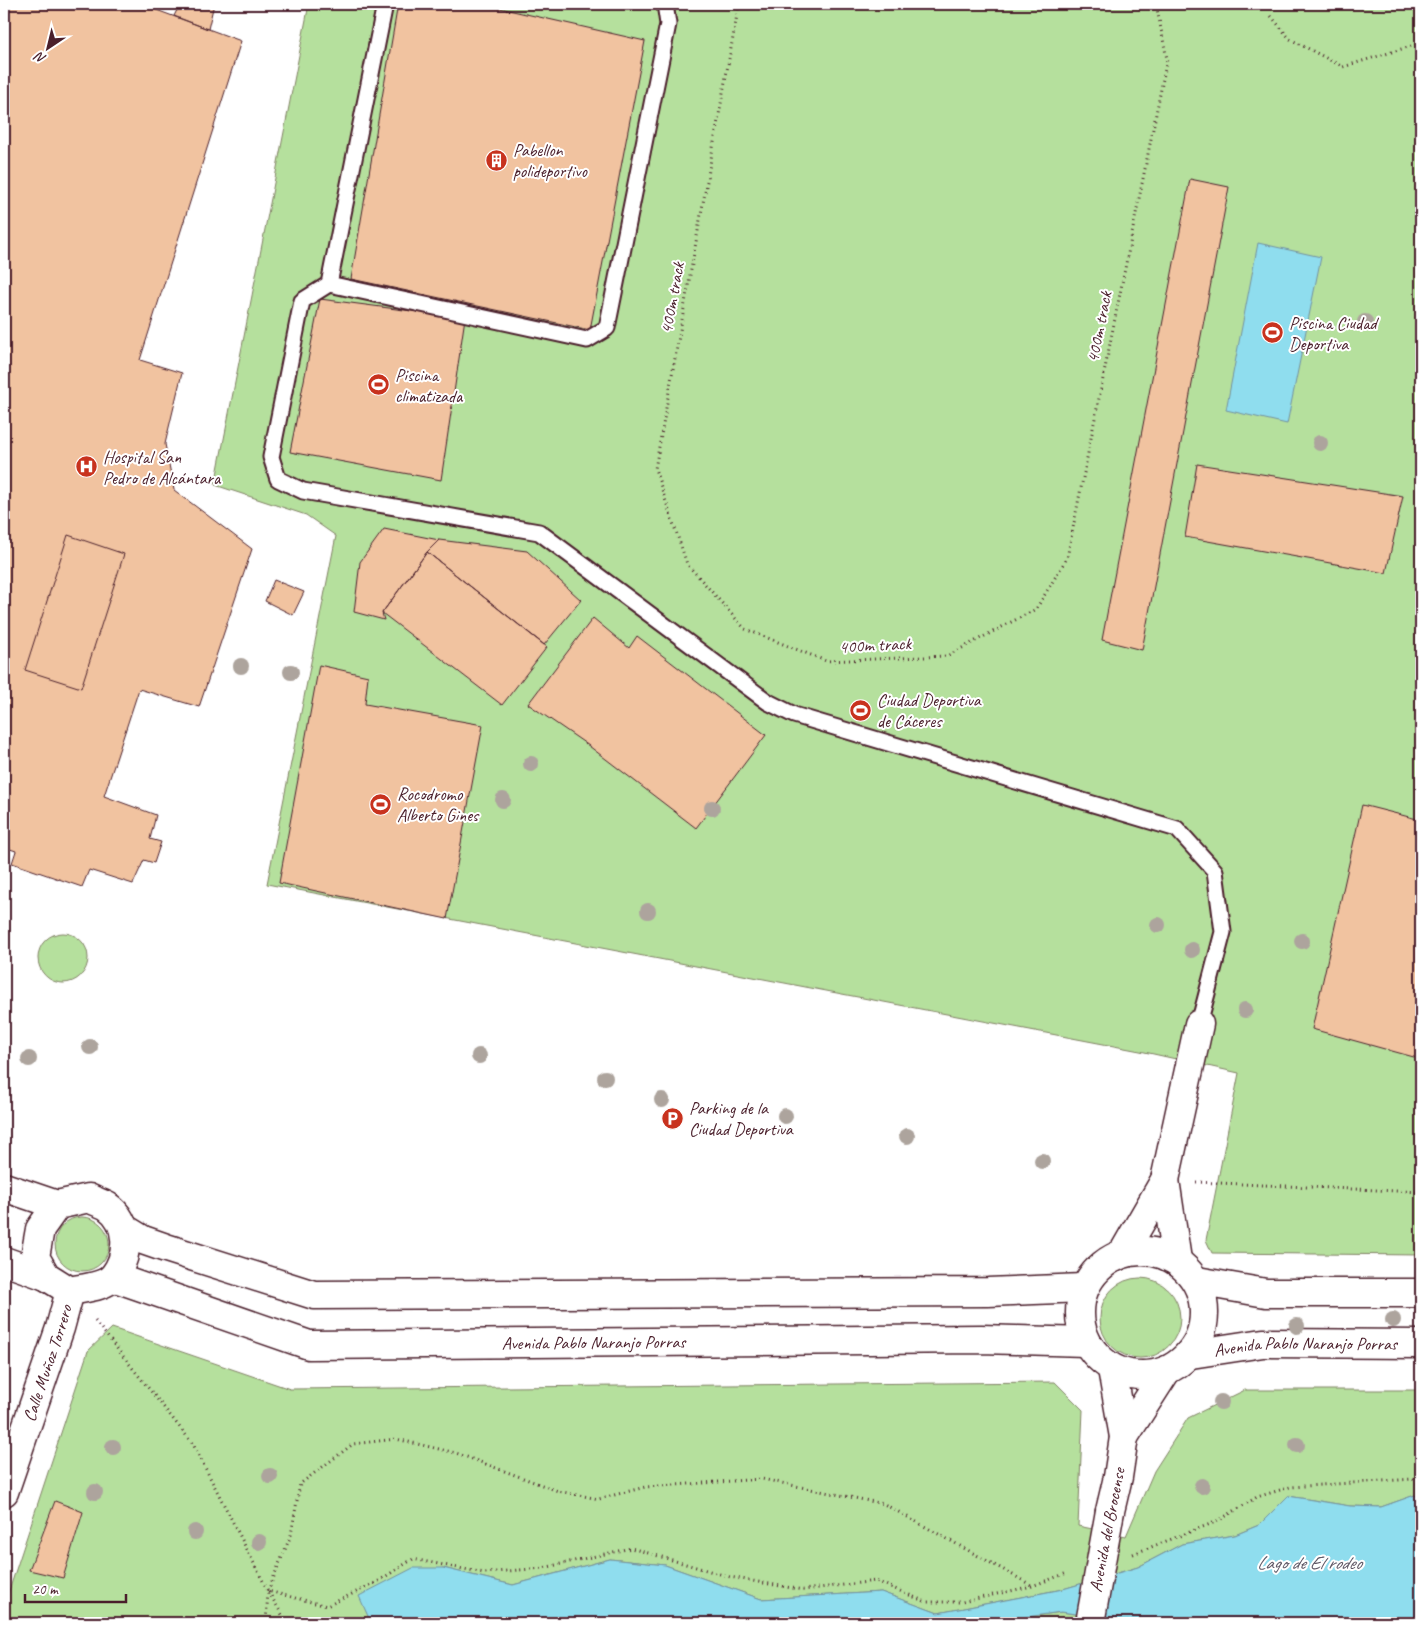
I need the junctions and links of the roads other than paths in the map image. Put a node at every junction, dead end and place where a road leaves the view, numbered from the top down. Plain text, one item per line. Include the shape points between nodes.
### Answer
1 (385, 4) edge
2 (665, 4) edge
3 (329, 284) junction
4 (1199, 1024) joint
5 (1165, 1180) junction
6 (4, 1186) edge
7 (57, 1205) junction
8 (124, 1229) junction
9 (1123, 1253) junction
10 (1177, 1260) junction
11 (4, 1261) edge
12 (46, 1276) junction
13 (113, 1277) junction
14 (1197, 1281) junction
15 (1084, 1288) junction
16 (70, 1290) junction
17 (1421, 1293) edge
18 (1085, 1342) junction
19 (1421, 1344) edge
20 (1191, 1354) junction
21 (1112, 1369) junction
22 (1165, 1373) junction
23 (1124, 1437) junction
24 (4, 1492) edge
25 (1090, 1623) edge

1 - 3 lane
2 - 3 lane via 668,24 607,328 587,340
3 - 4 lane via 302,301 272,457 278,479 303,491 539,532 768,702 794,715 1177,829 1215,871 1223,932
4 - 5 main road
5 - 9 main road
5 - 10 main road
6 - 7 main road
7 - 8 main road via 89,1198 108,1207
7 - 12 main road via 40,1228 35,1257
8 - 13 main road via 126,1249
8 - 15 main road via 166,1248 314,1295 988,1292
9 - 10 main road via 1150,1250
9 - 15 main road via 1099,1266
10 - 14 main road
11 - 12 main road
12 - 16 main road
13 - 16 main road via 94,1287
13 - 18 main road, Avenida Pablo Naranjo Porras via 309,1345 980,1339
14 - 17 main road via 1266,1293
14 - 20 main road via 1205,1319
15 - 18 main road via 1078,1315
16 - 24 main road, Calle Muñoz Torrero
18 - 21 main road
19 - 20 main road, Avenida Pablo Naranjo Porras via 1263,1343
20 - 22 main road
21 - 22 main road via 1138,1376
21 - 23 main road, Avenida del Brocense
22 - 23 main road, Avenida del Brocense
23 - 25 main road, Avenida del Brocense, bridge

